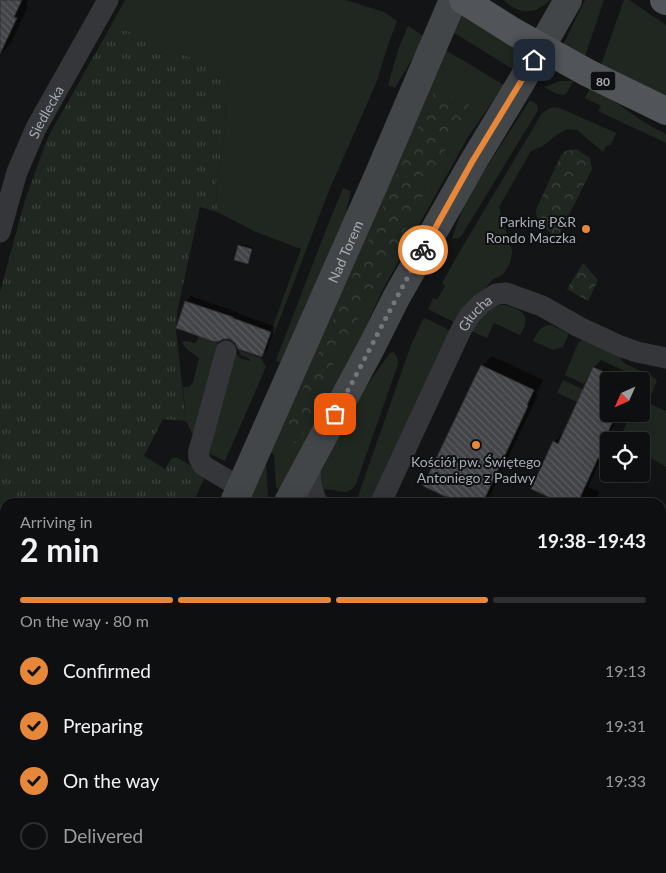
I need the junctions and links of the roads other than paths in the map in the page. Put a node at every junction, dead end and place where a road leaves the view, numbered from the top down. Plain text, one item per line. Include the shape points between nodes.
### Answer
1 (108, 0) edge
2 (453, 0) edge
3 (464, 0) edge
4 (568, 0) edge
5 (542, 48) junction
6 (666, 111) edge
7 (0, 232) edge
8 (226, 351) dead end
9 (666, 358) edge
10 (311, 460) junction
11 (238, 495) edge
12 (290, 498) edge
13 (315, 498) edge
14 (383, 498) edge

1 - 7 street, Siedlecka via 36,128 17,172
2 - 11 main road, Nad Torem
3 - 5 main road, 80
4 - 5 main road
5 - 6 main road, 80
5 - 10 main road via 472,162 400,290
8 - 11 street via 197,456 199,462
9 - 14 street, Głucha via 620,346 542,306 506,293 496,294 470,315 461,330
10 - 12 main road
10 - 13 street via 309,475

